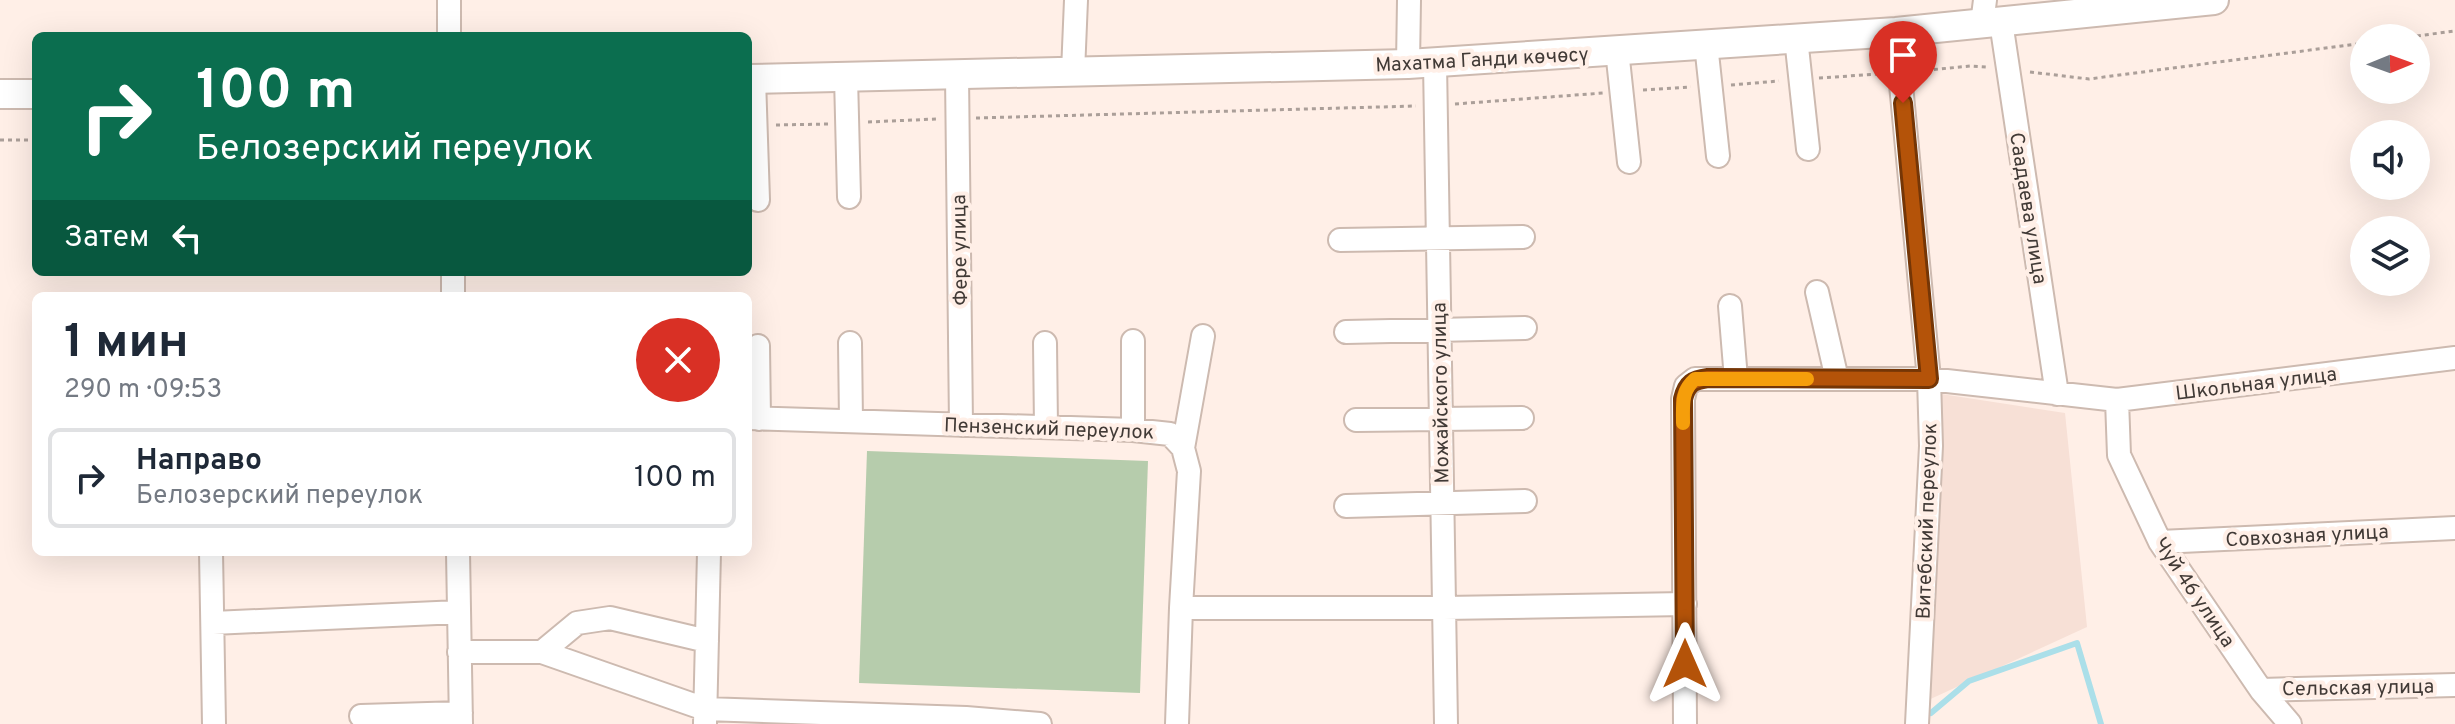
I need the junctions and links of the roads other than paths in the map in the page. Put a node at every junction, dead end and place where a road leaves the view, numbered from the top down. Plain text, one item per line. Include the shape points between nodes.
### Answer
1 (449, 0) edge
2 (1076, 0) edge
3 (1409, 0) edge
4 (2214, 0) edge
5 (1989, 15) edge
6 (449, 32) edge
7 (1896, 32) junction
8 (1796, 38) junction
9 (1706, 44) junction
10 (1617, 50) junction
11 (1421, 64) junction
12 (1073, 72) junction
13 (957, 75) junction
14 (846, 77) junction
15 (752, 79) edge
16 (752, 88) edge
17 (0, 94) edge
18 (32, 94) edge
19 (1808, 149) dead end
20 (1718, 156) dead end
21 (1629, 162) dead end
22 (849, 197) dead end
23 (758, 200) dead end
24 (1523, 237) dead end
25 (1438, 238) junction
26 (1340, 240) dead end
27 (1817, 292) dead end
28 (1730, 306) dead end
29 (1525, 328) dead end
30 (1439, 330) junction
31 (1346, 332) dead end
32 (1203, 336) dead end
33 (1133, 341) dead end
34 (850, 343) dead end
35 (1045, 343) dead end
36 (758, 346) dead end
37 (2455, 358) edge
38 (1736, 379) junction
39 (1837, 379) junction
40 (1929, 379) junction
41 (2057, 394) junction
42 (2117, 400) junction
43 (1441, 418) junction
44 (1522, 418) dead end
45 (753, 419) edge
46 (1356, 420) dead end
47 (851, 421) junction
48 (961, 425) junction
49 (1046, 427) junction
50 (1133, 430) junction
51 (1183, 448) junction
52 (1525, 501) dead end
53 (1443, 504) junction
54 (1346, 506) dead end
55 (2455, 528) edge
56 (2160, 542) junction
57 (211, 556) edge
58 (458, 556) edge
59 (709, 556) edge
60 (1685, 604) junction
61 (1181, 608) junction
62 (1444, 608) junction
63 (459, 612) junction
64 (213, 623) junction
65 (707, 641) junction
66 (459, 652) junction
67 (542, 652) junction
68 (2455, 685) edge
69 (2261, 690) junction
70 (361, 716) dead end
71 (705, 717) edge
72 (461, 718) edge
73 (966, 721) edge
74 (214, 724) edge
75 (1040, 724) edge
76 (1177, 724) edge
77 (1446, 724) edge
78 (1685, 724) edge
79 (1917, 724) edge
80 (2290, 724) edge

1 - 6 street
2 - 12 street
3 - 11 street, Можайского улица
4 - 5 main road, Махатма Ганди көчөсү
5 - 7 main road, Махатма Ганди көчөсү
5 - 41 street, Саадаева улица via 2008,69
7 - 8 main road, Махатма Ганди көчөсү
7 - 40 street, Витебский переулок
8 - 9 main road, Махатма Ганди көчөсү
8 - 19 street
9 - 10 main road, Махатма Ганди көчөсү
9 - 20 street
10 - 11 main road, Махатма Ганди көчөсү
10 - 21 street
11 - 12 main road, Махатма Ганди көчөсү
11 - 25 street, Можайского улица via 1435,106
12 - 13 main road, Махатма Ганди көчөсү
13 - 14 main road, Махатма Ганди көчөсү
13 - 48 street, Фере улица
14 - 15 main road, Махатма Ганди көчөсү
14 - 22 street
16 - 23 street
17 - 18 main road
24 - 25 street
25 - 26 street
25 - 30 street, Можайского улица
27 - 39 street
28 - 38 street
29 - 30 street
30 - 31 street
30 - 43 street, Можайского улица
32 - 51 street
33 - 50 street
34 - 47 street
35 - 49 street
36 - 45 street
37 - 42 street, Школьная улица
38 - 39 street, Школьная улица
38 - 60 street, Школьная улица via 1695,379 1686,386 1683,399
39 - 40 street, Школьная улица
40 - 41 street, Школьная улица
40 - 79 street, Витебский переулок via 1931,446
41 - 42 street, Школьная улица
42 - 56 street, Чуй 46 улица via 2119,455
43 - 44 street
43 - 46 street
43 - 53 street, Можайского улица
45 - 47 street, Пензенский переулок
47 - 48 street, Пензенский переулок
48 - 49 street, Пензенский переулок
49 - 50 street, Пензенский переулок
50 - 51 street, Пензенский переулок via 1170,434
51 - 61 street via 1189,471
52 - 53 street
53 - 54 street
53 - 62 street, Можайского улица
55 - 56 street, Совхозная улица
56 - 69 street, Чуй 46 улица
57 - 64 street
58 - 63 street
59 - 65 street
60 - 62 street
60 - 78 street
61 - 62 street
61 - 76 street
62 - 77 street, Можайского улица
63 - 64 street
63 - 66 street
64 - 74 street
65 - 67 street via 610,618 577,623
65 - 71 street
66 - 67 street
66 - 72 street
67 - 71 street
68 - 69 street, Сельская улица
69 - 80 street, Чуй 46 улица
70 - 72 street
71 - 73 street
73 - 75 street

